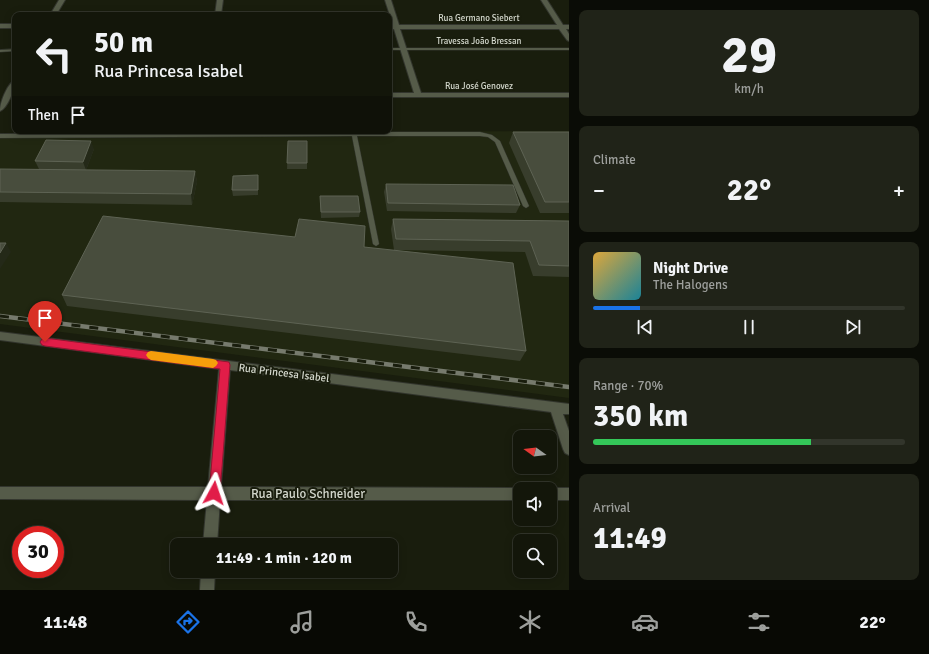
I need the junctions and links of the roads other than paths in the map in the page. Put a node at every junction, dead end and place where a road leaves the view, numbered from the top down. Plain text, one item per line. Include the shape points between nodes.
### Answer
1 (62, 0) edge
2 (220, 0) edge
3 (388, 0) edge
4 (544, 0) edge
5 (55, 12) edge
6 (218, 12) edge
7 (392, 12) edge
8 (392, 14) edge
9 (0, 26) edge
10 (12, 26) edge
11 (392, 26) edge
12 (396, 27) junction
13 (561, 27) junction
14 (569, 27) edge
15 (569, 39) edge
16 (392, 49) edge
17 (403, 49) junction
18 (569, 49) edge
19 (0, 50) edge
20 (12, 50) edge
21 (392, 95) edge
22 (418, 95) junction
23 (569, 95) edge
24 (8, 96) edge
25 (0, 109) edge
26 (354, 134) junction
27 (0, 136) edge
28 (526, 206) dead end
29 (376, 244) dead end
30 (0, 336) edge
31 (225, 365) junction
32 (555, 407) junction
33 (569, 409) edge
34 (569, 449) edge
35 (0, 493) edge
36 (214, 493) junction
37 (513, 494) edge
38 (557, 494) edge
39 (569, 494) edge
40 (211, 538) edge
41 (208, 578) edge
42 (207, 590) edge

1 - 5 street
2 - 6 street
3 - 7 street
4 - 13 street
8 - 12 street
9 - 10 street
11 - 12 street, Rua Germano Siebert
12 - 13 street, Rua Germano Siebert
12 - 17 street
13 - 14 street, Rua Germano Siebert
13 - 15 street
16 - 17 lane, Travessa João Bressan
17 - 18 lane, Travessa João Bressan
17 - 22 street
19 - 20 lane
21 - 22 street, Rua José Genovez
22 - 23 street, Rua José Genovez
24 - 25 street
26 - 27 lane
26 - 28 lane via 490,136 497,141
26 - 29 lane
30 - 31 street, Rua Princesa Isabel
31 - 32 street, Rua Princesa Isabel
31 - 36 street
32 - 33 street, Rua Princesa Isabel
32 - 34 street
35 - 36 street, Rua Paulo Schneider
36 - 37 street, Rua Paulo Schneider
36 - 40 street
38 - 39 street
41 - 42 street

